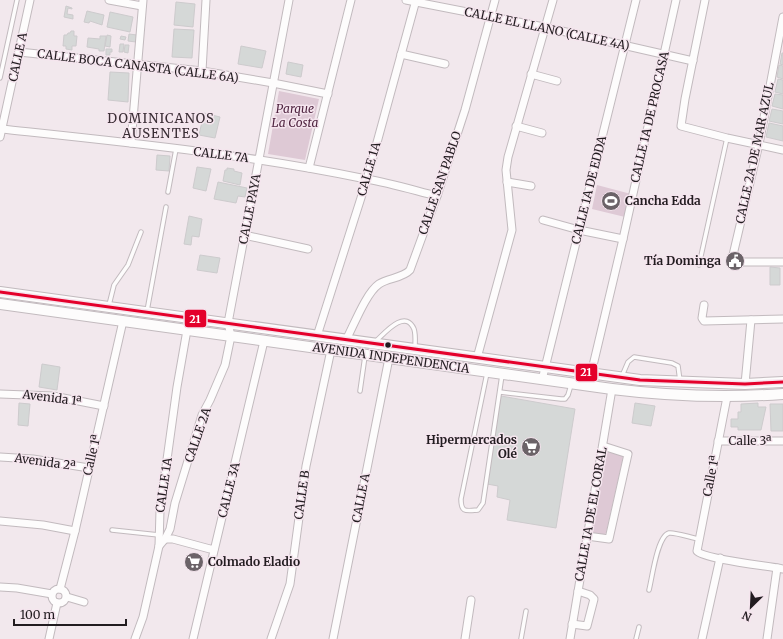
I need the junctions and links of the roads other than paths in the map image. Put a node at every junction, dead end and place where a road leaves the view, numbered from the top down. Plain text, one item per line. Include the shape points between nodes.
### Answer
1 (17, 0) edge
2 (30, 0) edge
3 (109, 0) edge
4 (206, 0) edge
5 (289, 0) edge
6 (351, 0) edge
7 (406, 0) edge
8 (495, 0) edge
9 (553, 0) edge
10 (636, 0) edge
11 (676, 0) edge
12 (704, 0) edge
13 (415, 1) edge
14 (143, 3) edge
15 (490, 17) junction
16 (783, 17) edge
17 (544, 27) junction
18 (625, 46) junction
19 (19, 52) junction
20 (401, 54) junction
21 (664, 55) junction
22 (692, 61) junction
23 (138, 63) junction
24 (444, 64) dead end
25 (202, 71) junction
26 (531, 74) junction
27 (0, 78) edge
28 (557, 81) dead end
29 (273, 83) junction
30 (328, 94) junction
31 (516, 126) junction
32 (2, 129) junction
33 (542, 133) dead end
34 (0, 137) edge
35 (727, 138) junction
36 (131, 143) junction
37 (759, 144) junction
38 (176, 149) junction
39 (783, 150) edge
40 (259, 160) junction
41 (310, 168) junction
42 (367, 179) junction
43 (507, 182) junction
44 (531, 186) dead end
45 (168, 192) dead end
46 (437, 196) junction
47 (166, 207) dead end
48 (543, 220) dead end
49 (579, 230) junction
50 (141, 232) dead end
51 (244, 235) junction
52 (622, 239) junction
53 (308, 249) dead end
54 (783, 262) edge
55 (699, 265) dead end
56 (0, 292) edge
57 (0, 304) edge
58 (704, 305) dead end
59 (109, 306) junction
60 (147, 312) junction
61 (783, 319) edge
62 (751, 320) junction
63 (124, 321) junction
64 (228, 324) junction
65 (187, 330) junction
66 (231, 336) junction
67 (317, 336) junction
68 (346, 340) junction
69 (264, 341) junction
70 (374, 344) junction
71 (330, 350) junction
72 (415, 350) junction
73 (440, 353) junction
74 (368, 355) junction
75 (389, 358) junction
76 (477, 358) junction
77 (438, 365) junction
78 (546, 368) junction
79 (487, 372) junction
80 (502, 374) junction
81 (590, 374) junction
82 (622, 378) junction
83 (542, 380) junction
84 (680, 382) junction
85 (783, 382) edge
86 (706, 383) junction
87 (572, 384) junction
88 (745, 384) junction
89 (612, 390) junction
90 (360, 391) dead end
91 (500, 392) junction
92 (0, 394) edge
93 (783, 394) edge
94 (706, 396) junction
95 (727, 397) junction
96 (104, 406) junction
97 (718, 441) junction
98 (783, 441) edge
99 (603, 446) junction
100 (0, 457) edge
101 (89, 468) junction
102 (0, 521) edge
103 (112, 530) dead end
104 (75, 531) junction
105 (587, 536) junction
106 (162, 537) junction
107 (699, 539) junction
108 (214, 549) junction
109 (720, 558) junction
110 (780, 569) edge
111 (0, 587) edge
112 (60, 589) junction
113 (649, 590) dead end
114 (578, 591) junction
115 (52, 594) junction
116 (67, 597) junction
117 (471, 600) dead end
118 (84, 602) dead end
119 (57, 603) junction
120 (526, 611) dead end
121 (572, 624) junction
122 (639, 627) dead end
123 (49, 639) edge
124 (135, 639) edge
125 (193, 639) edge
126 (271, 639) edge
127 (334, 639) edge
128 (465, 639) edge
129 (521, 639) edge
130 (570, 639) edge
131 (636, 639) edge
132 (702, 639) edge
133 (767, 639) edge

1 - 27 lane
2 - 19 street, CALLE A
3 - 14 street
4 - 25 street
5 - 29 street, CALLE PAYA
6 - 30 street
7 - 13 street, CALLE EL LLANO (CALLE 4A)
8 - 15 street, CALLE SAN PABLO
9 - 17 street
10 - 18 street, CALLE 1A DE EDDA
11 - 21 street, CALLE 1A DE PROCASA
12 - 22 street
13 - 15 street, CALLE EL LLANO (CALLE 4A)
13 - 20 street, CALLE 1A
14 - 23 street
15 - 17 street, CALLE EL LLANO (CALLE 4A)
15 - 46 street, CALLE SAN PABLO
16 - 37 street, CALLE 2A DE MAR AZUL
17 - 18 street, CALLE EL LLANO (CALLE 4A)
17 - 26 street
18 - 21 street, CALLE EL LLANO (CALLE 4A)
18 - 49 street, CALLE 1A DE EDDA
19 - 23 street, CALLE BOCA CANASTA (CALLE 6A)
19 - 32 street, CALLE A
20 - 24 street
20 - 42 street, CALLE 1A
21 - 22 street, CALLE EL LLANO (CALLE 4A)
21 - 52 street, CALLE 1A DE PROCASA
22 - 35 street via 681,126
23 - 25 street, CALLE BOCA CANASTA (CALLE 6A)
23 - 36 street
25 - 29 street, CALLE BOCA CANASTA (CALLE 6A)
26 - 28 street
26 - 31 street
29 - 30 street, CALLE BOCA CANASTA (CALLE 6A)
29 - 40 street, CALLE PAYA
30 - 41 street
31 - 33 street
31 - 43 street via 506,164
32 - 34 street, CALLE A
32 - 36 street, CALLE 7A
35 - 37 street
35 - 55 lane
36 - 38 street, CALLE 7A
37 - 39 street
37 - 54 street, CALLE 2A DE MAR AZUL via 733,255 738,262
38 - 40 street, CALLE 7A
38 - 45 lane
40 - 41 street, CALLE 7A
40 - 51 street, CALLE PAYA
41 - 42 street, CALLE 7A
42 - 46 street, CALLE 7A
42 - 67 street, CALLE 1A
43 - 44 street
43 - 76 street via 512,232
46 - 68 street, CALLE SAN PABLO via 410,270 375,288
47 - 60 lane
48 - 49 street
49 - 52 street
49 - 78 street, CALLE 1A DE EDDA
50 - 59 lane via 128,265 114,285
51 - 53 street
51 - 64 street, CALLE PAYA
52 - 81 street, CALLE 1A DE PROCASA
56 - 59 main road, AVENIDA INDEPENDENCIA
57 - 63 main road, AVENIDA INDEPENDENCIA
58 - 62 street via 704,320
59 - 60 main road, AVENIDA INDEPENDENCIA
60 - 64 main road, AVENIDA INDEPENDENCIA
61 - 62 street
62 - 88 street
63 - 65 main road, AVENIDA INDEPENDENCIA
63 - 96 street, Calle 1ª
64 - 66 street, CALLE 2A
64 - 67 main road, AVENIDA INDEPENDENCIA
65 - 66 main road, AVENIDA INDEPENDENCIA
65 - 106 street, CALLE 1A via 160,510
66 - 69 main road, AVENIDA INDEPENDENCIA
66 - 106 street, CALLE 2A via 225,365 202,414 175,503 170,529
67 - 68 main road, AVENIDA INDEPENDENCIA
68 - 70 main road, AVENIDA INDEPENDENCIA
69 - 71 main road, AVENIDA INDEPENDENCIA
69 - 108 street, CALLE 3A
70 - 72 main road, AVENIDA INDEPENDENCIA
70 - 72 lane via 393,324 400,321 412,326
70 - 74 main road
71 - 74 main road, AVENIDA INDEPENDENCIA
71 - 126 street, CALLE B via 306,466 290,584
72 - 73 main road, AVENIDA INDEPENDENCIA
73 - 76 main road, AVENIDA INDEPENDENCIA
73 - 77 main road
74 - 75 main road, AVENIDA INDEPENDENCIA
74 - 90 lane
75 - 77 main road, AVENIDA INDEPENDENCIA
75 - 127 street, CALLE A
76 - 78 main road, AVENIDA INDEPENDENCIA
77 - 79 main road, AVENIDA INDEPENDENCIA
78 - 81 main road, AVENIDA INDEPENDENCIA
78 - 83 street, CALLE 1A DE EDDA
79 - 80 main road, AVENIDA INDEPENDENCIA
79 - 91 lane via 461,499 463,510 478,510 483,503
80 - 83 main road, AVENIDA INDEPENDENCIA
80 - 91 lane
81 - 82 main road, AVENIDA INDEPENDENCIA
82 - 84 main road, AVENIDA INDEPENDENCIA
82 - 84 lane via 628,362 634,357 678,366
83 - 87 main road, AVENIDA INDEPENDENCIA
84 - 86 main road, AVENIDA INDEPENDENCIA
85 - 88 main road, AVENIDA INDEPENDENCIA
86 - 88 main road, AVENIDA INDEPENDENCIA
86 - 94 main road
87 - 89 main road, AVENIDA INDEPENDENCIA
87 - 91 lane via 565,399
89 - 94 main road, AVENIDA INDEPENDENCIA
89 - 99 street, CALLE 1A DE EL CORAL
92 - 96 street, Avenida 1ª via 53,396
93 - 95 main road, AVENIDA INDEPENDENCIA
94 - 95 main road, AVENIDA INDEPENDENCIA
95 - 97 street, Calle 1ª
96 - 101 street, Calle 1ª
97 - 98 street, Calle 3ª
97 - 107 street, Calle 1ª
99 - 105 street, CALLE 1A DE EL CORAL
99 - 105 street via 628,454 609,539
100 - 101 street, Avenida 2ª via 41,460
101 - 104 street, Calle 1ª
102 - 104 street
103 - 106 lane
104 - 112 street, Calle 1ª
105 - 114 street, CALLE 1A DE EL CORAL
106 - 108 street
106 - 124 street, CALLE 1A via 143,617
107 - 109 street, Calle 1ª via 697,550 700,554
107 - 113 lane via 670,533 665,535 659,546
108 - 125 street, CALLE 3A
109 - 110 street
109 - 132 street
110 - 133 street
111 - 115 street
112 - 115 street via 56,589
112 - 116 street
114 - 121 street, CALLE 1A DE EL CORAL
114 - 121 street via 594,599 587,626
115 - 119 street
116 - 118 street
116 - 119 street via 63,602
117 - 128 street
119 - 123 street
120 - 129 lane
121 - 130 street, CALLE 1A DE EL CORAL
122 - 131 lane

